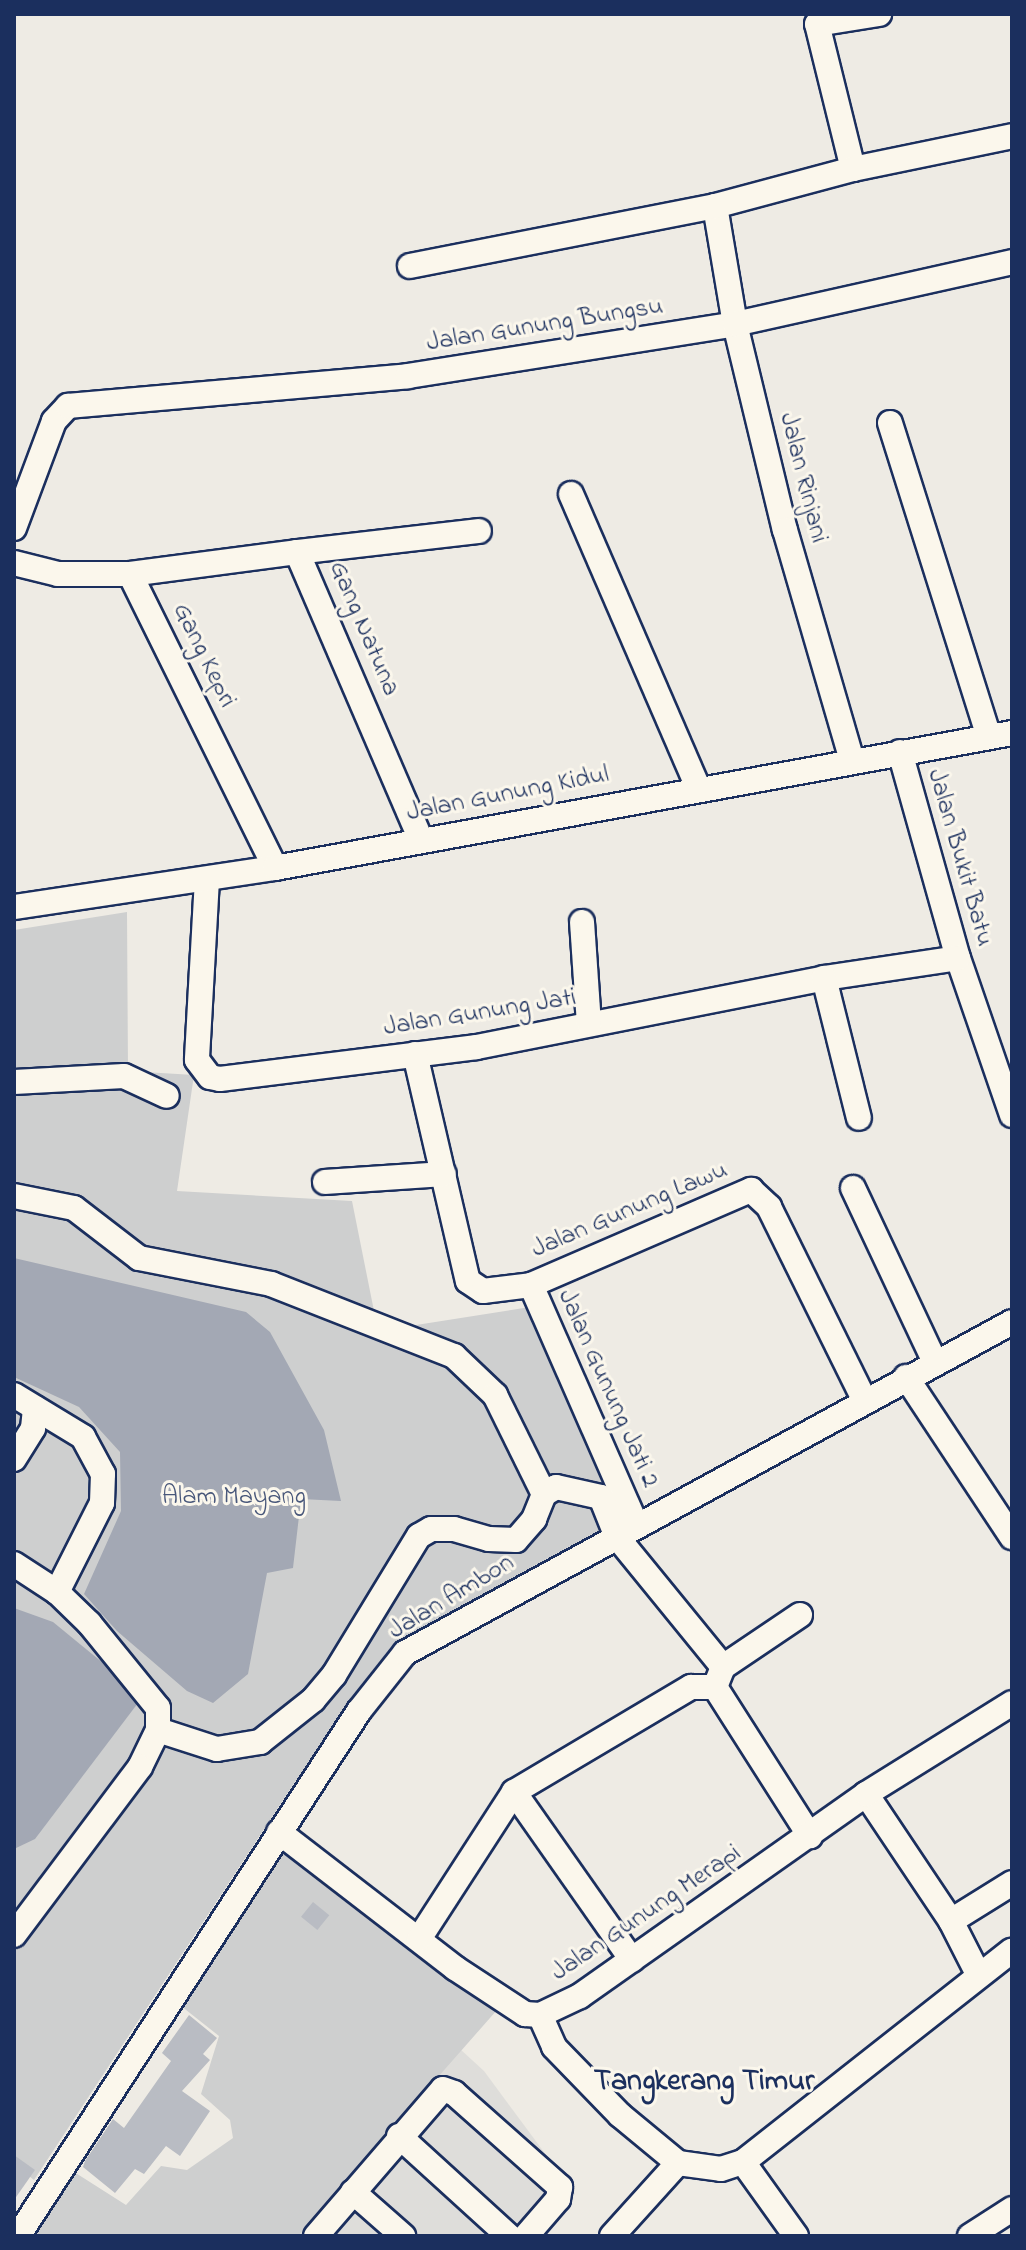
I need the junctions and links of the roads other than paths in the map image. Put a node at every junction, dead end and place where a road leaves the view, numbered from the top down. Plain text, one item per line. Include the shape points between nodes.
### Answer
1 (879, 14) edge
2 (1012, 136) edge
3 (853, 169) junction
4 (715, 206) junction
5 (1012, 262) edge
6 (410, 266) dead end
7 (735, 324) junction
8 (890, 423) dead end
9 (571, 494) dead end
10 (14, 528) edge
11 (479, 531) dead end
12 (297, 552) junction
13 (14, 563) edge
14 (130, 574) junction
15 (1001, 735) edge
16 (900, 752) junction
17 (852, 760) junction
18 (699, 790) junction
19 (421, 840) junction
20 (275, 868) junction
21 (207, 879) junction
22 (14, 907) edge
23 (582, 922) dead end
24 (958, 958) junction
25 (824, 978) junction
26 (589, 1024) junction
27 (415, 1054) junction
28 (14, 1082) edge
29 (167, 1096) dead end
30 (1010, 1103) edge
31 (859, 1118) dead end
32 (444, 1174) junction
33 (325, 1182) dead end
34 (853, 1188) dead end
35 (14, 1196) edge
36 (531, 1285) junction
37 (1012, 1322) edge
38 (935, 1362) junction
39 (906, 1377) junction
40 (14, 1395) edge
41 (865, 1401) junction
42 (35, 1408) junction
43 (14, 1459) edge
44 (544, 1494) junction
45 (627, 1531) junction
46 (1012, 1537) edge
47 (14, 1564) edge
48 (57, 1592) junction
49 (800, 1615) dead end
50 (719, 1677) junction
51 (1012, 1703) edge
52 (158, 1730) junction
53 (514, 1792) junction
54 (866, 1794) junction
55 (279, 1832) junction
56 (810, 1836) junction
57 (1012, 1883) edge
58 (951, 1921) junction
59 (14, 1935) edge
60 (419, 1939) junction
61 (1012, 1950) edge
62 (632, 1960) junction
63 (978, 1974) junction
64 (540, 2015) junction
65 (399, 2136) junction
66 (743, 2162) junction
67 (678, 2163) junction
68 (353, 2192) junction
69 (1012, 2209) edge
70 (18, 2236) edge
71 (316, 2236) edge
72 (403, 2236) edge
73 (509, 2236) edge
74 (526, 2236) edge
75 (612, 2236) edge
76 (796, 2236) edge
77 (970, 2236) edge

1 - 3 street via 817,24
2 - 3 street
3 - 4 street
4 - 6 street
4 - 7 street, Jalan Rinjani
5 - 7 street, Jalan Gunung Bungsu
7 - 10 street, Jalan Gunung Bungsu via 408,376 81,404 57,414
7 - 17 street, Jalan Rinjani via 785,530
8 - 15 street
9 - 18 street
11 - 12 street
12 - 14 street, Gang Natuna
12 - 19 street, Gang Natuna
13 - 14 street via 58,574
14 - 20 street, Gang Kepri
15 - 16 street, Jalan Gunung Kidul
16 - 17 street, Jalan Gunung Kidul
16 - 24 street, Jalan Bukit Batu
17 - 18 street, Jalan Gunung Kidul
18 - 19 street, Jalan Gunung Kidul
19 - 20 street, Jalan Gunung Kidul
20 - 21 street, Jalan Gunung Kidul
21 - 22 street, Jalan Gunung Kidul
21 - 27 street, Jalan Gunung Jati via 197,1060 210,1077
23 - 26 street
24 - 25 street, Jalan Gunung Jati
24 - 30 street, Jalan Bukit Batu
25 - 26 street, Jalan Gunung Jati
25 - 31 street
26 - 27 street, Jalan Gunung Jati
27 - 32 street, Jalan Gunung Jati 2
28 - 29 street via 124,1076
32 - 33 street
32 - 36 street, Jalan Gunung Jati 2 via 468,1281 483,1291
34 - 38 street
35 - 44 street via 87,1214 139,1258 271,1284 454,1356 495,1395
36 - 41 street, Jalan Gunung Lawu via 751,1190 769,1207
36 - 45 street, Jalan Gunung Jati 2
37 - 38 street, Jalan Ambon
38 - 39 street, Jalan Ambon
39 - 41 street, Jalan Ambon
39 - 46 street
40 - 42 street
41 - 45 street, Jalan Ambon
42 - 43 street via 33,1428
42 - 48 street via 83,1437 103,1474 102,1503
44 - 45 street via 556,1487 601,1497
44 - 52 street via 534,1519 516,1540 454,1529 431,1529 419,1536 334,1675 313,1700 260,1742 217,1749
45 - 50 street
45 - 55 street, Jalan Ambon via 405,1653 359,1711
47 - 48 street
48 - 52 street via 154,1699
49 - 50 street
50 - 53 street via 691,1687
50 - 56 street
51 - 54 street, Jalan Gunung Merapi
52 - 59 street via 140,1767
53 - 60 street
53 - 62 street
54 - 56 street, Jalan Gunung Merapi
54 - 58 street
55 - 60 street, Jalan Gunung Merapi
55 - 70 street, Jalan Ambon
56 - 62 street, Jalan Gunung Merapi
57 - 58 street
58 - 63 street
60 - 64 street, Jalan Gunung Merapi via 525,2014
61 - 63 street
62 - 64 street, Jalan Gunung Merapi via 580,1996
63 - 66 street
64 - 67 street via 554,2047 620,2115
65 - 68 street
65 - 73 street
65 - 74 street via 435,2094 443,2089 454,2093 560,2187 558,2199
66 - 67 street via 721,2169
66 - 76 street
67 - 75 street
68 - 71 street
68 - 72 street
69 - 77 street

